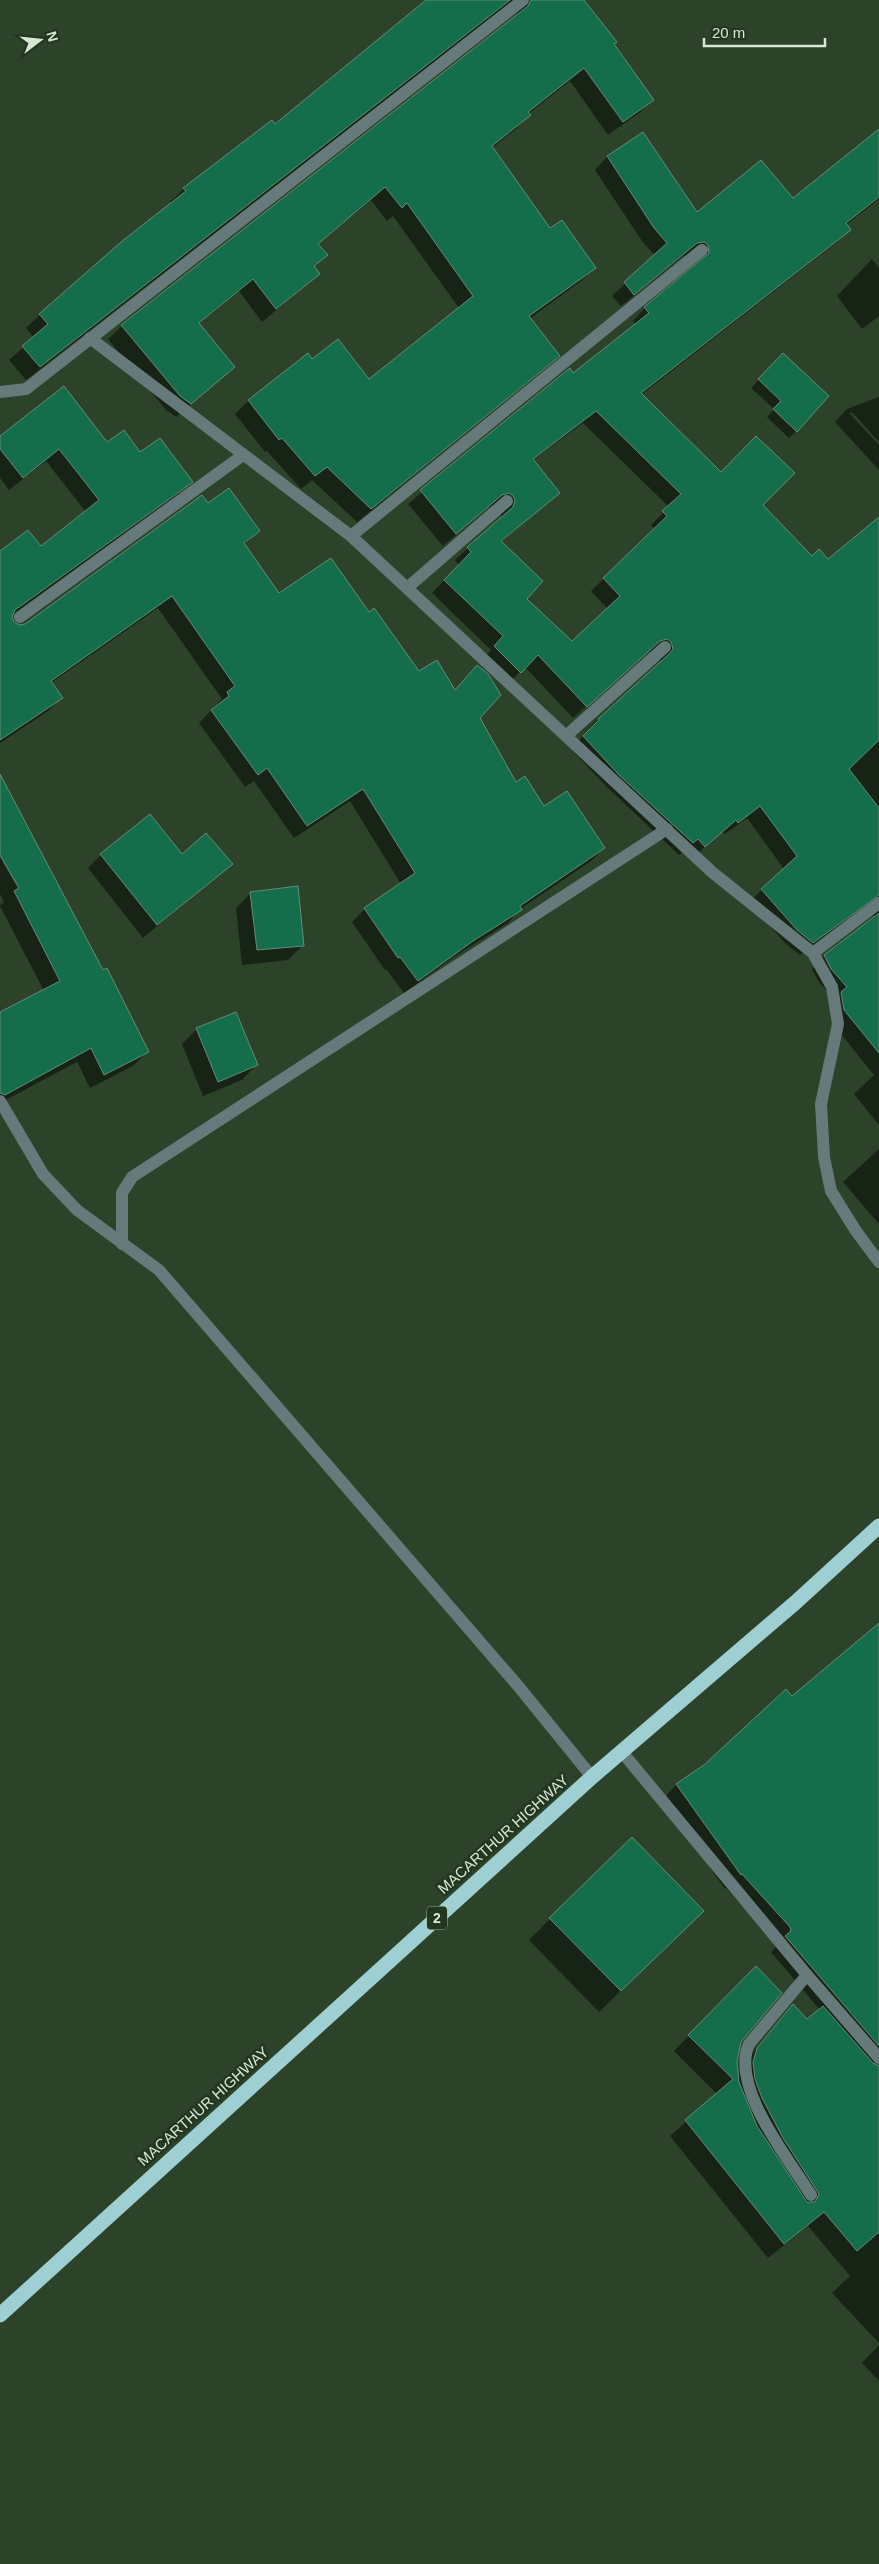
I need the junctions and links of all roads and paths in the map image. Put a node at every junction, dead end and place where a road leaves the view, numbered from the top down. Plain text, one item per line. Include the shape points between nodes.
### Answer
1 (523, 0) edge
2 (702, 250) dead end
3 (90, 338) junction
4 (0, 392) edge
5 (244, 455) junction
6 (507, 501) dead end
7 (351, 536) junction
8 (407, 588) junction
9 (20, 617) dead end
10 (665, 647) dead end
11 (566, 736) junction
12 (667, 829) junction
13 (879, 903) edge
14 (813, 953) junction
15 (0, 1101) edge
16 (122, 1244) junction
17 (879, 1262) edge
18 (879, 1526) edge
19 (622, 1752) junction
20 (592, 1777) junction
21 (807, 1975) junction
22 (879, 2058) edge
23 (811, 2195) dead end
24 (0, 2315) edge

1 - 3 street
2 - 7 street
3 - 4 street via 26,389
3 - 5 street
5 - 7 street
5 - 9 street
6 - 8 street
7 - 8 street
8 - 11 street
10 - 11 street
11 - 12 street
12 - 14 street via 712,872
12 - 16 street via 132,1177 122,1193
13 - 14 street
14 - 17 street via 832,987 838,1024 821,1104 824,1157 831,1191
15 - 16 street via 43,1174 77,1210
16 - 20 street via 159,1270 519,1687
18 - 19 highway, MACARTHUR HIGHWAY / 2
19 - 20 highway, MACARTHUR HIGHWAY / 2
19 - 21 street
20 - 24 highway, MACARTHUR HIGHWAY / 2
21 - 22 street
21 - 23 street via 749,2044 744,2056 744,2073 758,2112

